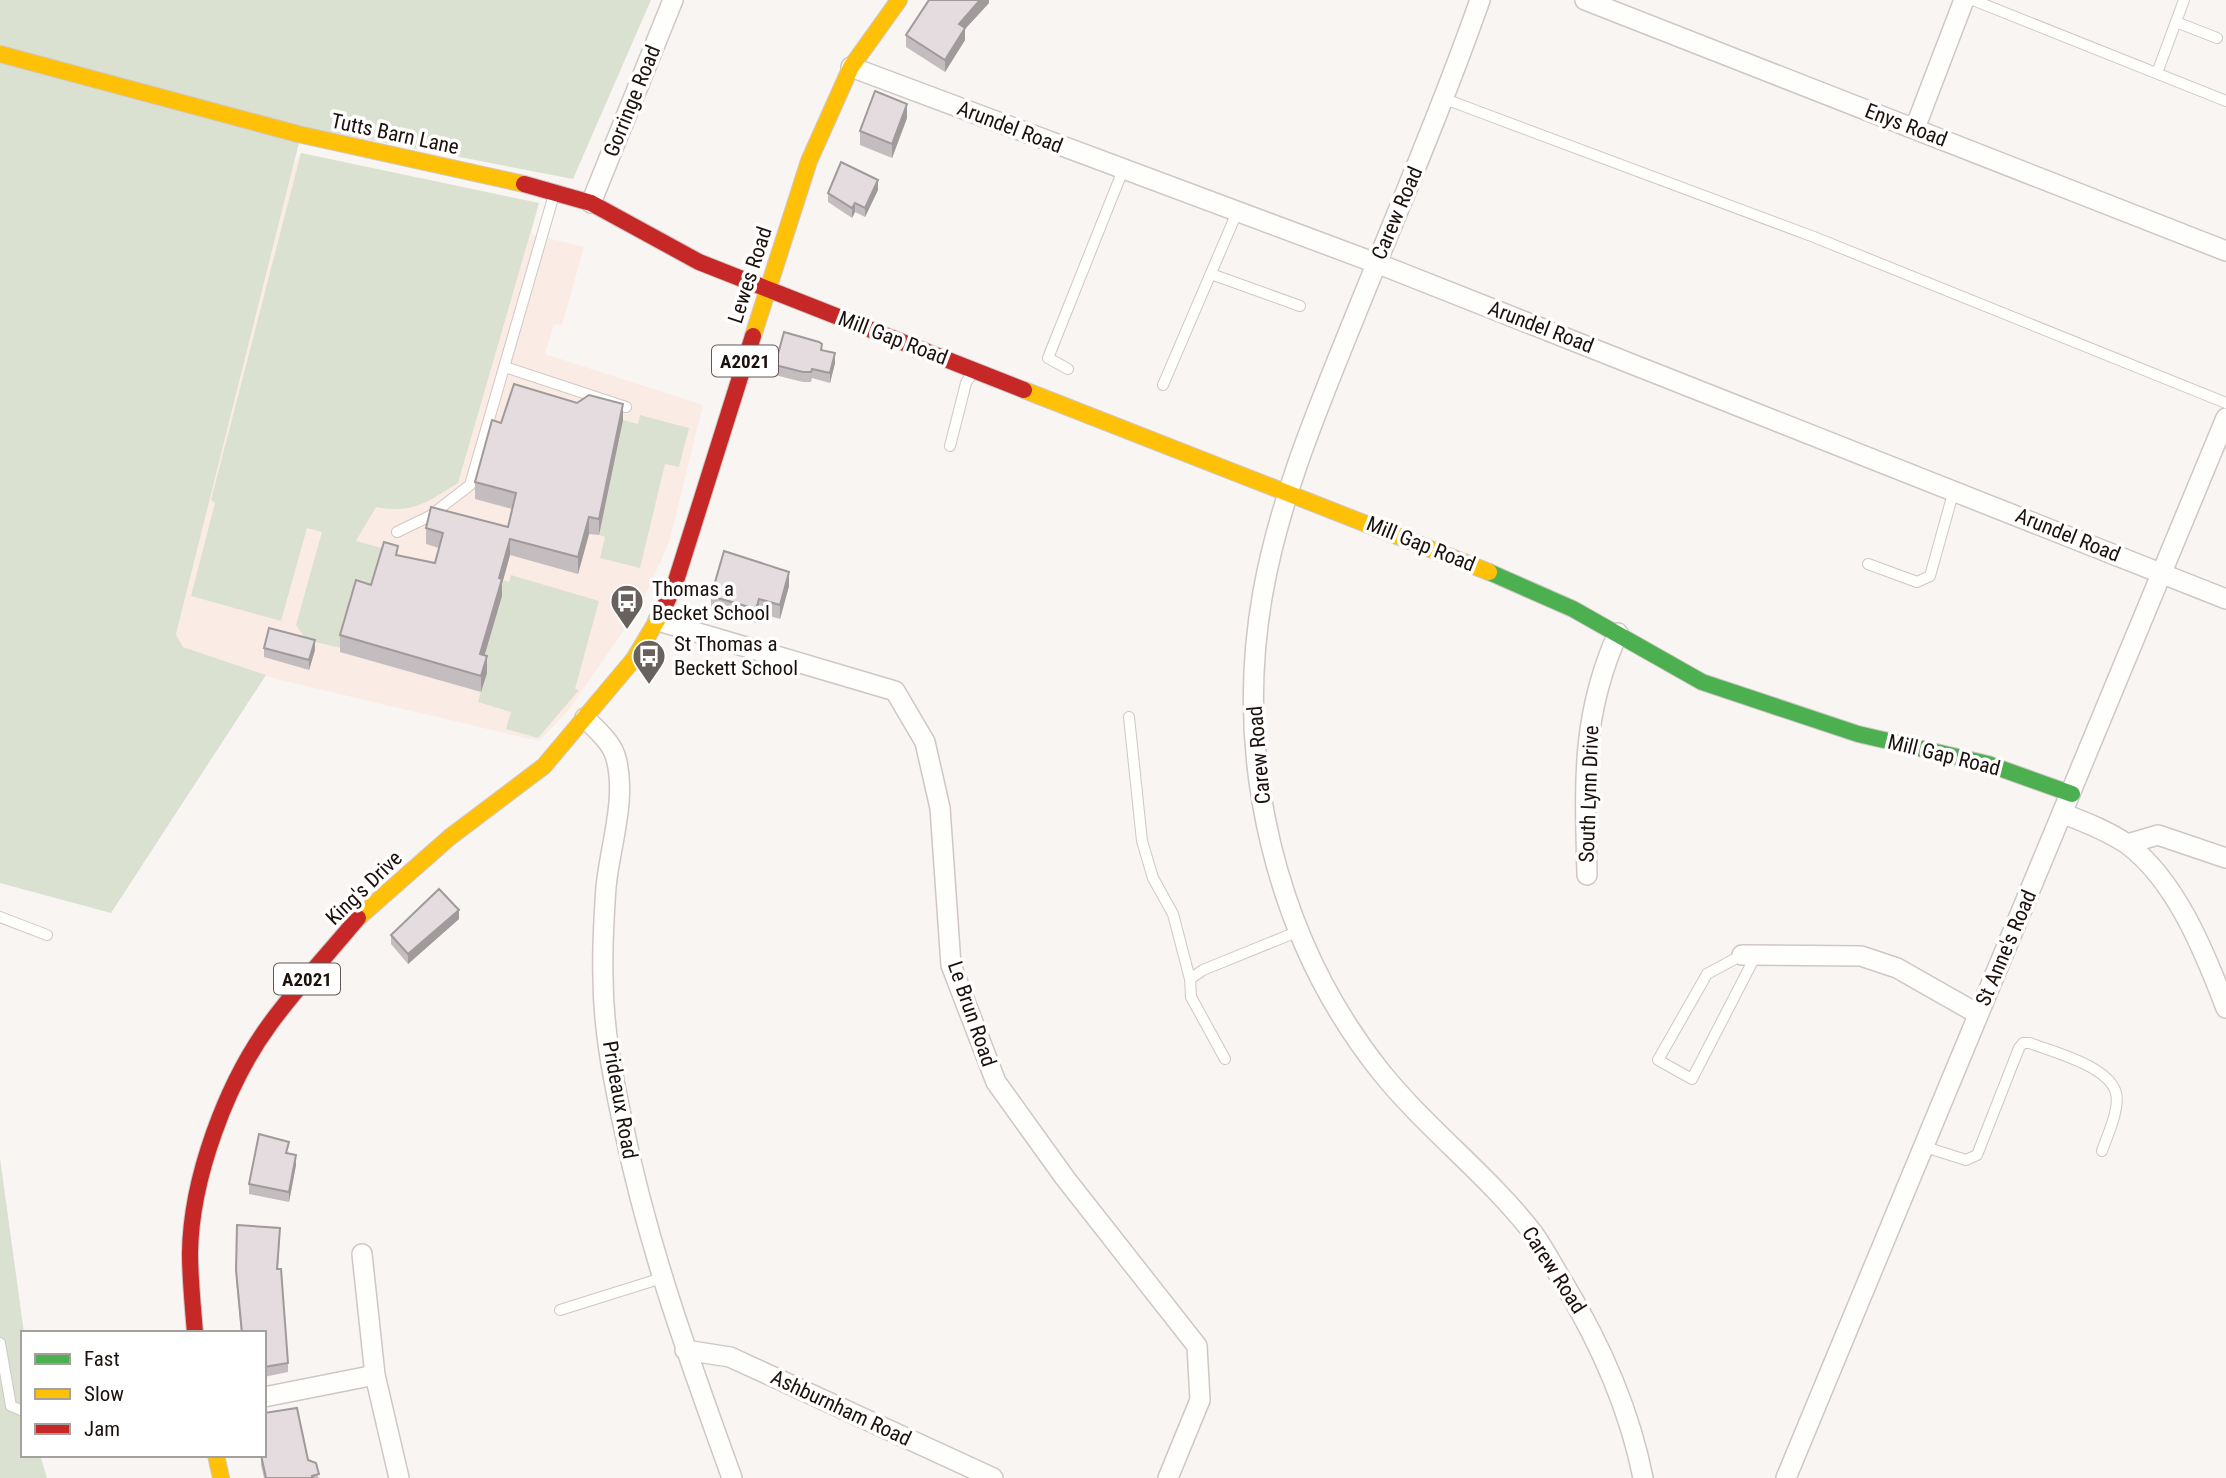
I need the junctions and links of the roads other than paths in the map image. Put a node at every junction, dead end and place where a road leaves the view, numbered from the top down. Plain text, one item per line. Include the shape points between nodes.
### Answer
1 (673, 0) edge
2 (899, 0) edge
3 (1480, 0) edge
4 (1585, 0) edge
5 (1964, 0) edge
6 (1973, 0) edge
7 (2184, 0) edge
8 (2176, 22) junction
9 (2217, 38) dead end
10 (0, 54) edge
11 (851, 67) junction
12 (2157, 73) junction
13 (1445, 99) junction
14 (2226, 101) edge
15 (1915, 128) junction
16 (1123, 170) junction
17 (555, 191) junction
18 (591, 203) junction
19 (1238, 210) junction
20 (2226, 251) edge
21 (1376, 263) junction
22 (1210, 274) junction
23 (767, 290) junction
24 (1300, 306) dead end
25 (505, 367) junction
26 (975, 369) junction
27 (1068, 369) dead end
28 (1163, 385) dead end
29 (2226, 403) edge
30 (626, 407) dead end
31 (2226, 418) edge
32 (950, 446) dead end
33 (1954, 489) junction
34 (1287, 490) junction
35 (397, 532) dead end
36 (1868, 564) dead end
37 (2163, 574) junction
38 (2226, 598) edge
39 (658, 621) junction
40 (1618, 633) junction
41 (1129, 717) dead end
42 (585, 718) junction
43 (2073, 794) junction
44 (2064, 814) junction
45 (2127, 844) junction
46 (2226, 858) edge
47 (1587, 875) dead end
48 (0, 918) edge
49 (1299, 930) junction
50 (47, 934) dead end
51 (1749, 955) junction
52 (1190, 979) junction
53 (2226, 1008) edge
54 (1978, 1014) junction
55 (1225, 1059) dead end
56 (1922, 1146) junction
57 (2102, 1151) dead end
58 (362, 1254) dead end
59 (662, 1278) junction
60 (560, 1310) dead end
61 (195, 1331) edge
62 (0, 1343) edge
63 (685, 1350) junction
64 (375, 1375) junction
65 (266, 1397) edge
66 (21, 1410) edge
67 (216, 1457) edge
68 (221, 1478) edge
69 (400, 1478) edge
70 (732, 1478) edge
71 (993, 1478) edge
72 (1168, 1478) edge
73 (1643, 1478) edge
74 (1786, 1478) edge

1 - 18 street, Gorringe Road
2 - 11 street, Lewes Road / A2021
3 - 13 street, Carew Road
4 - 15 street, Enys Road
5 - 15 street
6 - 12 lane
7 - 8 lane
8 - 9 lane
8 - 12 lane
10 - 17 street, Tutts Barn Lane via 298,134
11 - 16 street, Arundel Road
11 - 23 street, Lewes Road / A2021 via 809,161
12 - 14 lane
13 - 21 street, Carew Road
13 - 29 lane via 1814,237
15 - 20 street, Enys Road
16 - 19 street, Arundel Road
16 - 27 lane via 1048,358
17 - 18 street, Tutts Barn Lane
17 - 25 lane
18 - 23 street, Tutts Barn Lane via 699,262
19 - 21 street, Arundel Road
19 - 22 lane
21 - 33 street, Arundel Road
21 - 34 street, Carew Road
22 - 24 lane
22 - 28 lane
23 - 26 street, Mill Gap Road
23 - 39 street, Lewes Road / A2021 via 675,584
25 - 30 lane
25 - 35 lane via 470,485 430,516
26 - 32 lane via 966,383
26 - 34 street, Mill Gap Road
31 - 37 street, St Anne's Road
33 - 36 lane via 1930,576 1917,582
33 - 37 street, Arundel Road
34 - 40 street, Mill Gap Road via 1463,561
34 - 49 street, Carew Road via 1262,594 1254,688 1258,789 1276,871
37 - 38 street, Arundel Road
37 - 43 street, St Anne's Road
39 - 42 street, Lewes Road / A2021 via 634,660
39 - 72 street, Le Brun Road via 895,691 925,742 940,808 951,965 996,1082 1197,1346 1200,1400
40 - 43 street, Mill Gap Road via 1702,682 1858,734 1988,764
40 - 47 street, South Lynn Drive via 1601,670 1587,732
41 - 52 lane via 1142,841 1153,878 1173,914
42 - 59 street, Prideaux Road via 607,741 616,763 619,790 606,888 603,978 611,1066 641,1212
42 - 61 street, King's Drive / A2021 via 544,766 450,837 363,912 268,1025 213,1135 196,1205 190,1252
43 - 44 street, St Anne's Road
44 - 45 street
44 - 54 street, St Anne's Road
45 - 46 street via 2158,835
45 - 53 street via 2169,892
48 - 50 lane
49 - 52 lane
49 - 73 street, Carew Road via 1344,1022 1384,1075 1534,1234 1593,1331 1618,1390
51 - 51 lane via 1692,1079 1658,1060 1707,974
51 - 54 street via 1861,956 1897,968
52 - 55 lane via 1191,998
54 - 56 street, St Anne's Road
56 - 57 lane via 1966,1160 1977,1155 2019,1048 2030,1043 2098,1070 2110,1081 2116,1103
56 - 74 street, St Anne's Road
58 - 64 street
59 - 60 lane
59 - 63 street, Prideaux Road
62 - 66 lane via 11,1406
63 - 70 street, Prideaux Road
63 - 71 street, Ashburnham Road via 730,1357
64 - 65 street
64 - 69 street
67 - 68 street

